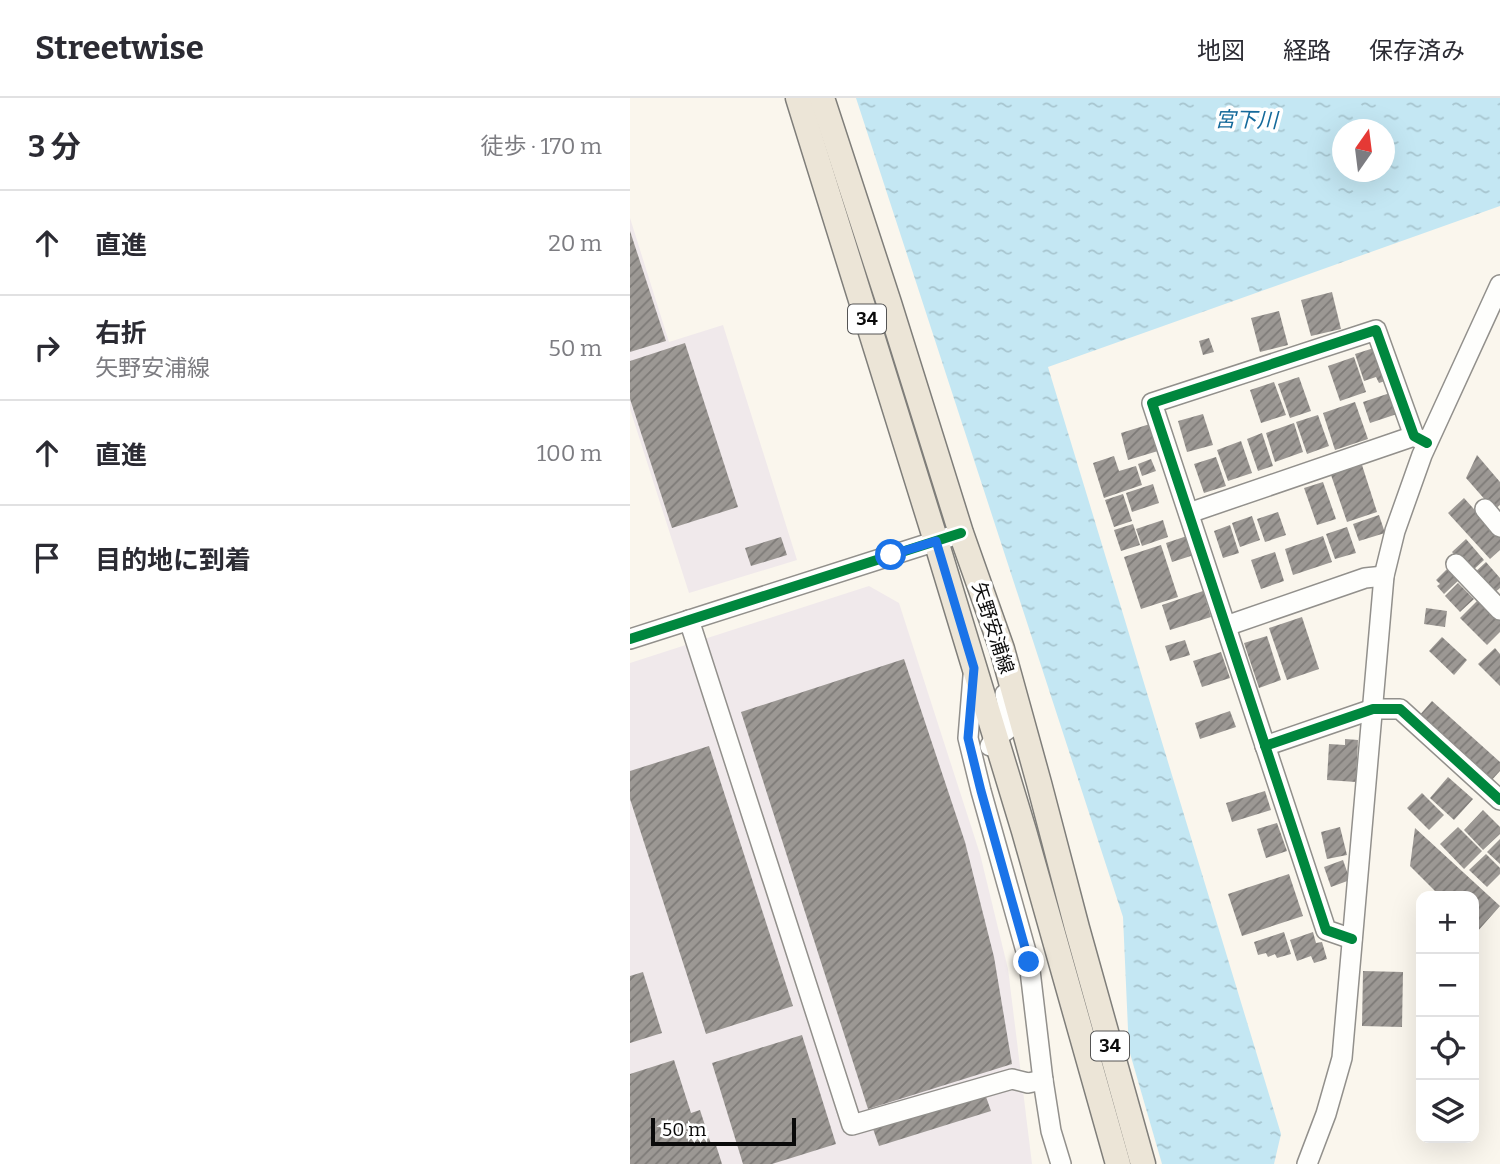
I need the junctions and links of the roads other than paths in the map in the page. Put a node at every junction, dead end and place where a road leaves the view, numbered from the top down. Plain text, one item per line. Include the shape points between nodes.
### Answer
1 (798, 98) edge
2 (822, 98) edge
3 (1500, 285) edge
4 (1421, 439) junction
5 (1485, 509) dead end
6 (1189, 513) junction
7 (1500, 527) edge
8 (961, 533) junction
9 (936, 541) junction
10 (1456, 564) dead end
11 (1384, 576) junction
12 (1500, 610) edge
13 (688, 620) junction
14 (1226, 626) junction
15 (630, 639) edge
16 (1002, 649) junction
17 (974, 668) junction
18 (1373, 709) junction
19 (995, 738) junction
20 (1265, 746) junction
21 (981, 791) junction
22 (1500, 800) edge
23 (1352, 940) junction
24 (1043, 1080) junction
25 (1061, 1164) edge
26 (1118, 1164) edge
27 (1143, 1164) edge
28 (1307, 1164) edge

1 - 9 main road, 矢野安浦線 / 34
2 - 8 main road, 矢野安浦線 / 34
3 - 4 street
4 - 6 street
4 - 6 street via 1376,330 1153,403
4 - 11 street
5 - 7 street
6 - 14 street
8 - 9 street
8 - 16 main road, 矢野安浦線 / 34
9 - 13 street
9 - 17 main road, 矢野安浦線 / 34
10 - 12 street
11 - 14 street via 1364,578
11 - 18 street
13 - 15 street
13 - 24 street via 852,1125 1012,1079
14 - 20 street
16 - 19 street via 1001,680 1009,713 1007,729
16 - 27 main road, 矢野安浦線 / 34
17 - 19 main road, 矢野安浦線 / 34
17 - 21 street via 968,738
18 - 20 street
18 - 22 street via 1400,709
18 - 23 street
19 - 21 street via 983,757
19 - 26 main road, 矢野安浦線 / 34
20 - 23 street via 1326,930
21 - 24 street via 1029,962
23 - 28 street via 1342,1058
24 - 25 street

